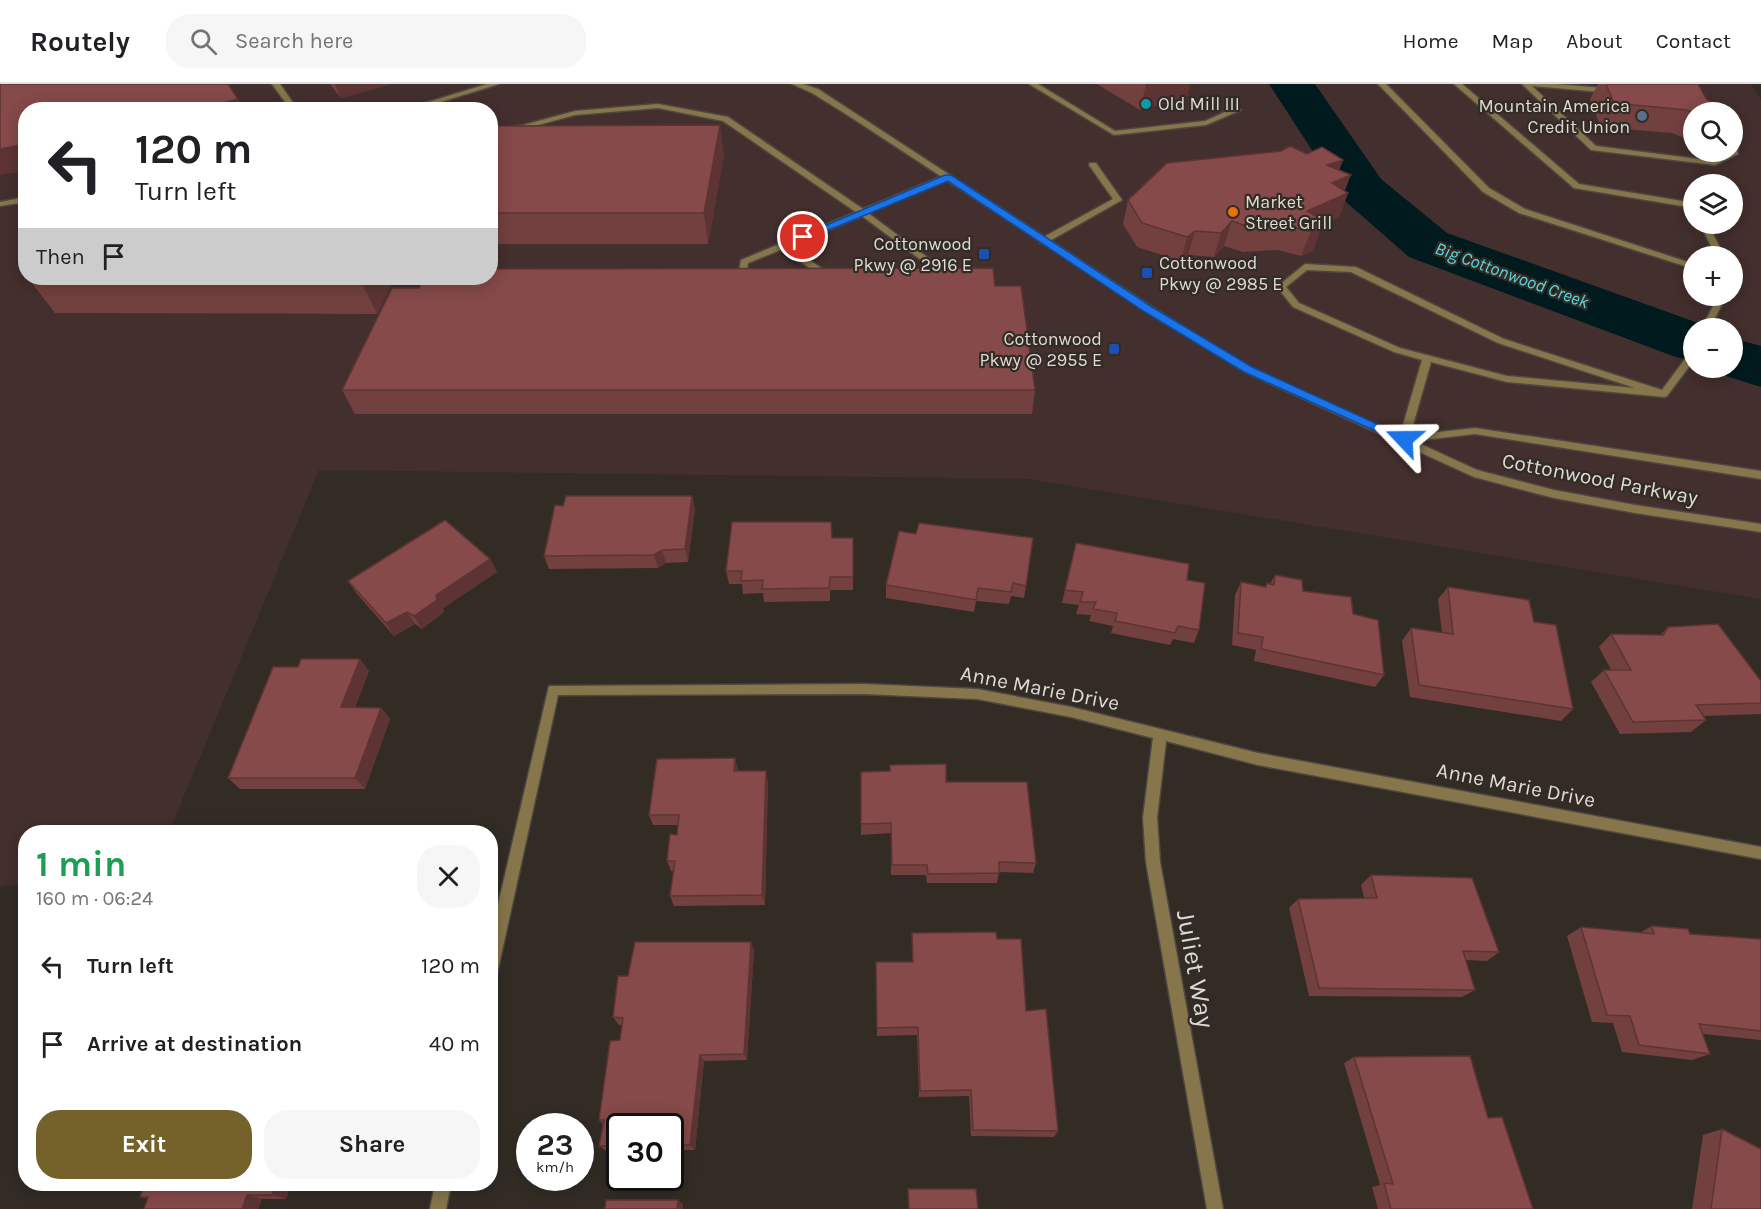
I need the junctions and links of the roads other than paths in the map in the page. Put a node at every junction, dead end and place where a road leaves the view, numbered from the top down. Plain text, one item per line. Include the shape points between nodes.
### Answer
1 (276, 84) edge
2 (495, 84) edge
3 (796, 84) edge
4 (1033, 84) edge
5 (1382, 84) edge
6 (1458, 84) edge
7 (1526, 84) edge
8 (1532, 84) edge
9 (1601, 90) dead end
10 (288, 102) edge
11 (433, 102) edge
12 (1237, 110) dead end
13 (498, 133) edge
14 (1683, 159) edge
15 (1093, 165) dead end
16 (948, 177) junction
17 (18, 201) edge
18 (0, 204) edge
19 (1683, 204) edge
20 (863, 213) junction
21 (1043, 241) junction
22 (783, 245) junction
23 (1683, 263) edge
24 (829, 277) edge
25 (958, 283) edge
26 (740, 293) edge
27 (1427, 358) junction
28 (1683, 370) edge
29 (1664, 394) junction
30 (1404, 439) junction
31 (1761, 476) edge
32 (1761, 528) edge
33 (1160, 736) junction
34 (1761, 853) edge
35 (498, 938) edge
36 (442, 1191) edge
37 (438, 1209) edge
38 (1215, 1209) edge

1 - 10 street
2 - 11 street
3 - 16 street, Cottonwood Parkway via 843,108
4 - 12 street via 1114,133 1206,123
5 - 23 street via 1486,190 1515,207
6 - 19 street via 1577,186
7 - 14 street via 1594,148
8 - 9 street
13 - 20 street via 575,113 658,106 724,118
15 - 21 street via 1118,200
16 - 20 street
16 - 21 street, Cottonwood Parkway
17 - 18 street
20 - 22 street
20 - 25 street
21 - 30 street, Cottonwood Parkway via 1248,369
22 - 24 street
22 - 26 street via 744,262
27 - 29 street via 1507,379
27 - 29 street via 1397,350 1296,305 1281,287 1305,267 1353,269 1501,341
27 - 30 street
28 - 29 street
30 - 31 street, Cottonwood Parkway via 1474,431
30 - 32 street, Cottonwood Parkway via 1474,473 1554,494
33 - 34 street, Anne Marie Drive via 1258,759
33 - 35 street, Anne Marie Drive via 1071,712 977,694 864,689 553,690
33 - 38 street, Juliet Way via 1150,818 1153,862
36 - 37 street

